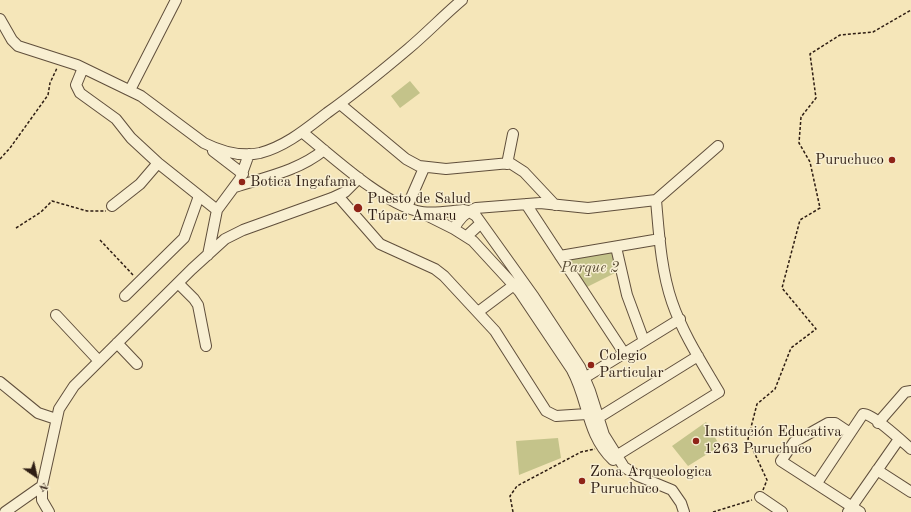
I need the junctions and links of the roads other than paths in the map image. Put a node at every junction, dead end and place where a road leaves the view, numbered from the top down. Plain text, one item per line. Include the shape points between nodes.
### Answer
1 (176, 0) edge
2 (462, 0) edge
3 (0, 19) edge
4 (83, 68) junction
5 (130, 90) junction
6 (340, 104) junction
7 (302, 132) junction
8 (513, 134) dead end
9 (204, 143) junction
10 (718, 146) dead end
11 (324, 150) junction
12 (249, 154) junction
13 (158, 163) junction
14 (507, 164) junction
15 (424, 168) junction
16 (243, 174) junction
17 (359, 178) junction
18 (235, 187) junction
19 (199, 196) junction
20 (338, 196) junction
21 (656, 200) junction
22 (526, 204) junction
23 (112, 206) road end
24 (555, 206) junction
25 (407, 208) junction
26 (217, 210) junction
27 (468, 211) junction
28 (418, 212) junction
29 (481, 223) junction
30 (454, 229) junction
31 (467, 236) junction
32 (660, 239) junction
33 (616, 247) junction
34 (208, 254) junction
35 (560, 256) junction
36 (518, 282) junction
37 (178, 283) junction
38 (125, 296) dead end
39 (478, 312) junction
40 (56, 315) dead end
41 (680, 319) junction
42 (644, 341) junction
43 (117, 343) junction
44 (206, 346) dead end
45 (624, 353) junction
46 (698, 356) junction
47 (99, 361) junction
48 (137, 364) dead end
49 (582, 379) junction
50 (0, 382) edge
51 (911, 391) edge
52 (587, 414) junction
53 (598, 418) junction
54 (56, 419) junction
55 (878, 423) junction
56 (850, 433) junction
57 (899, 439) junction
58 (911, 449) edge
59 (616, 456) junction
60 (626, 470) junction
61 (877, 470) junction
62 (817, 483) junction
63 (42, 486) junction
64 (911, 492) edge
65 (760, 497) road end
66 (853, 510) edge
67 (5, 512) edge
68 (49, 512) edge
69 (684, 512) edge
70 (782, 512) edge

1 - 5 street
2 - 6 street via 409,48
3 - 4 street via 18,46
4 - 5 street
4 - 13 street via 76,85 77,90 116,119 131,138
5 - 9 street via 160,108
6 - 7 street
6 - 15 street via 406,159
7 - 11 street
7 - 12 street via 277,147
8 - 14 street
9 - 12 street via 224,151
9 - 16 street
10 - 21 street
11 - 17 street
11 - 18 street via 294,169
12 - 16 street
13 - 19 street
13 - 23 street via 140,184
14 - 15 street via 446,169
14 - 24 street via 515,165 524,172
15 - 25 street
16 - 18 street
17 - 20 street
17 - 25 street
18 - 26 street
19 - 26 street
19 - 38 street via 184,238
20 - 34 street via 236,233
20 - 39 street via 380,244 435,269
21 - 24 street via 588,208
21 - 32 street
22 - 24 street
22 - 27 street via 476,208
22 - 35 street
25 - 28 street
26 - 34 street
27 - 28 street
27 - 29 street
27 - 30 street
28 - 30 street
29 - 31 street
29 - 36 street
30 - 31 street
31 - 36 street
32 - 33 street
32 - 41 street via 669,290
33 - 35 street
33 - 42 street via 627,295
34 - 37 street
35 - 45 street
36 - 39 street
36 - 49 street via 564,356
37 - 43 street
37 - 44 street via 198,305
39 - 52 street via 504,343 546,411 556,416
40 - 47 street
41 - 42 street
41 - 46 street
42 - 45 street
43 - 47 street
43 - 48 street
45 - 49 street
46 - 53 street
46 - 59 street via 719,392
47 - 54 street via 68,394
49 - 52 street
49 - 53 street
50 - 54 street via 38,413
51 - 55 street via 905,392
52 - 60 street via 602,447
53 - 59 street
54 - 63 street
55 - 56 street via 863,414
55 - 57 street
56 - 62 street
56 - 62 street via 835,423 828,423 794,442 781,459
57 - 58 street
57 - 61 street
59 - 60 street
60 - 69 street via 672,490 678,496
61 - 64 street
61 - 66 street
62 - 66 street
63 - 67 street
63 - 68 street via 42,500
65 - 70 street

